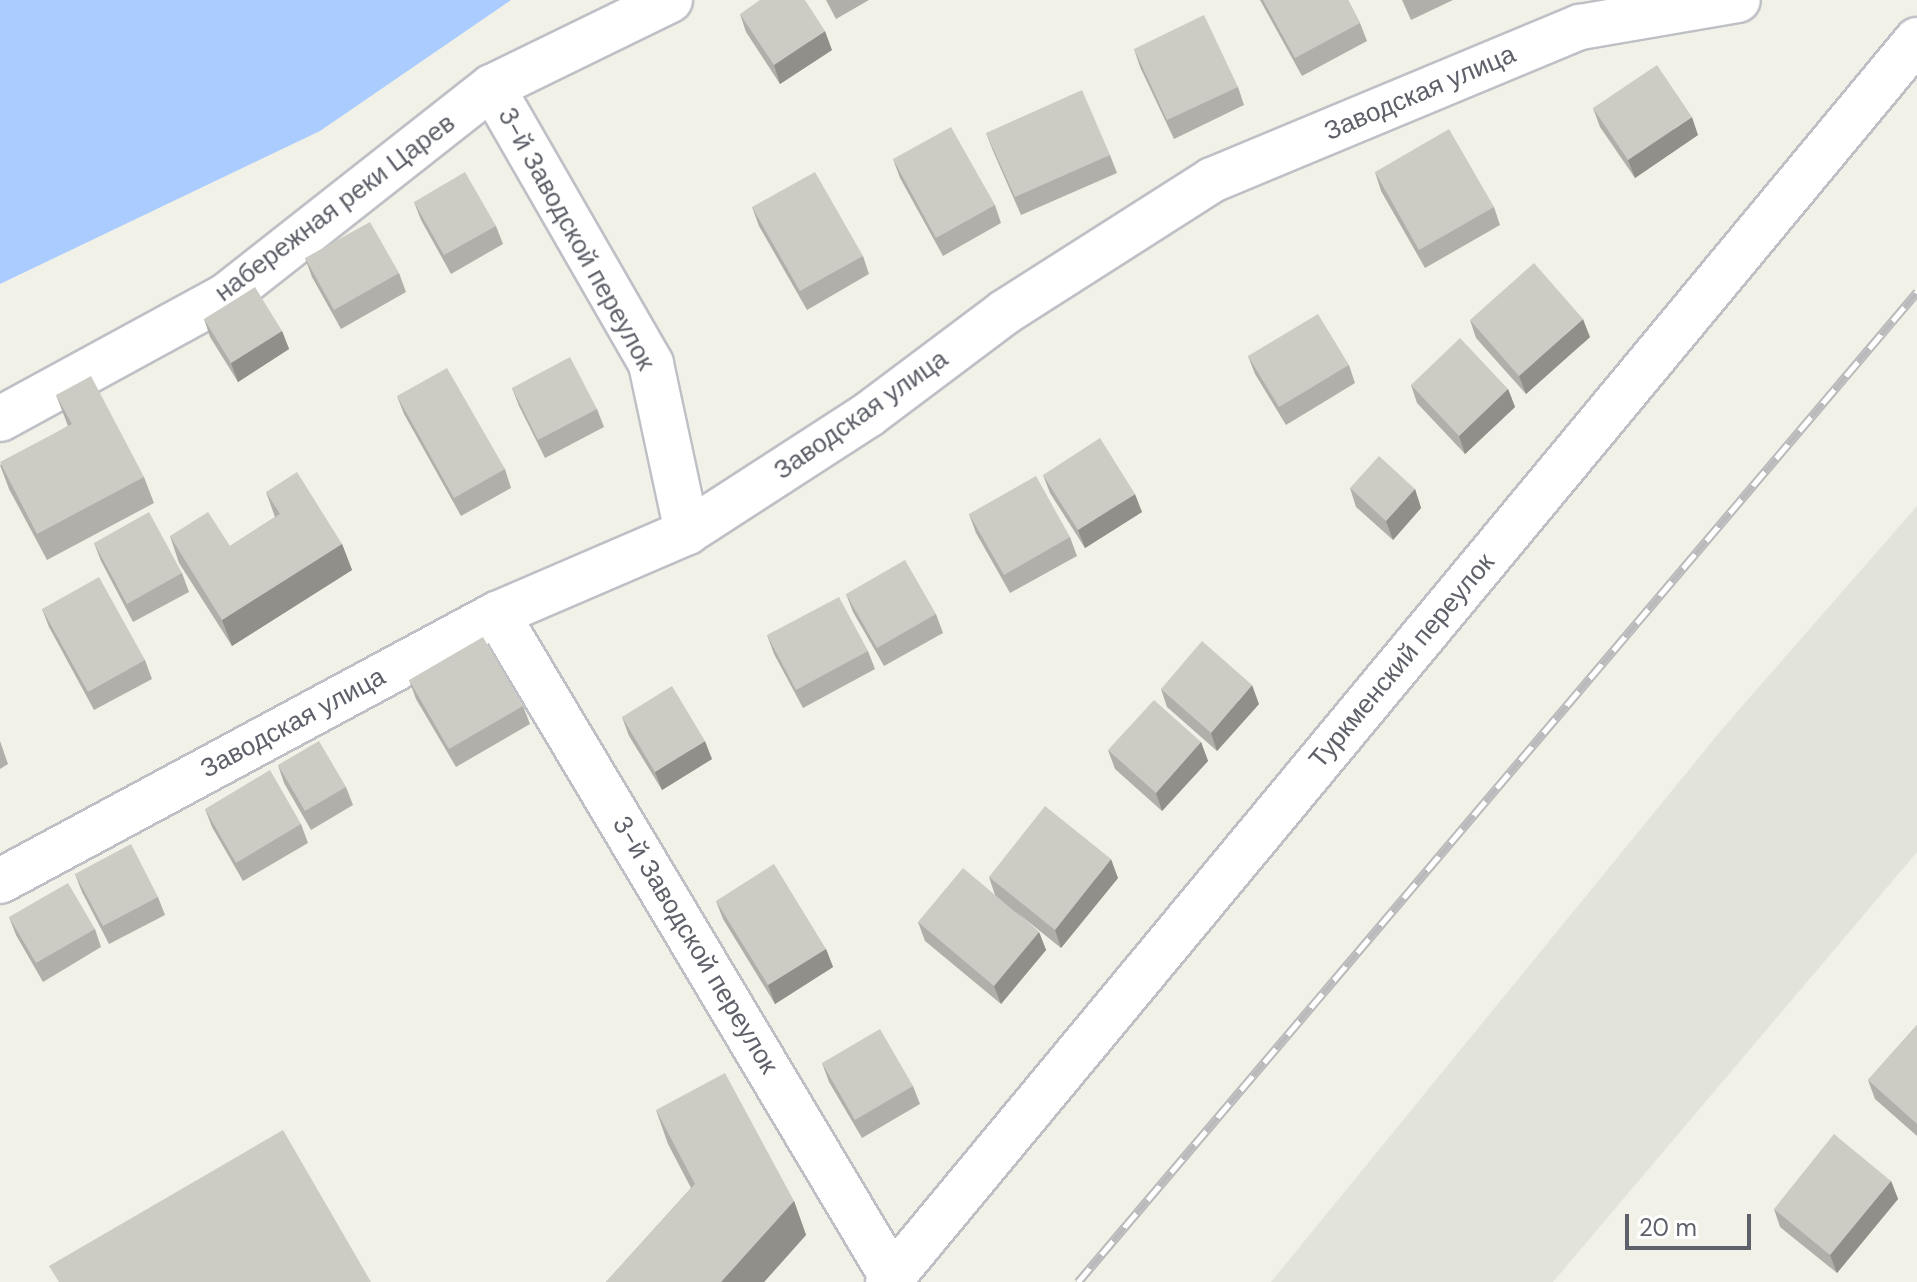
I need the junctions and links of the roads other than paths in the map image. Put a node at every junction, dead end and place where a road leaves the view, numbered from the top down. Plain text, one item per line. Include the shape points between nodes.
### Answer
1 (670, 0) edge
2 (1738, 0) edge
3 (1591, 12) edge
4 (1917, 40) edge
5 (492, 87) junction
6 (0, 419) edge
7 (687, 532) junction
8 (497, 614) junction
9 (0, 881) edge
10 (890, 1279) edge

1 - 5 street, набережная реки Царев
2 - 3 street, Заводская улица
3 - 7 street, Заводская улица via 1580,27 1212,180 1005,312 868,415
4 - 10 street, Туркменский переулок
5 - 6 street, набережная реки Царев via 226,296
5 - 7 street, 3-й Заводской переулок via 651,364
7 - 8 street, Заводская улица
8 - 9 street, Заводская улица
8 - 10 street, 3-й Заводской переулок

